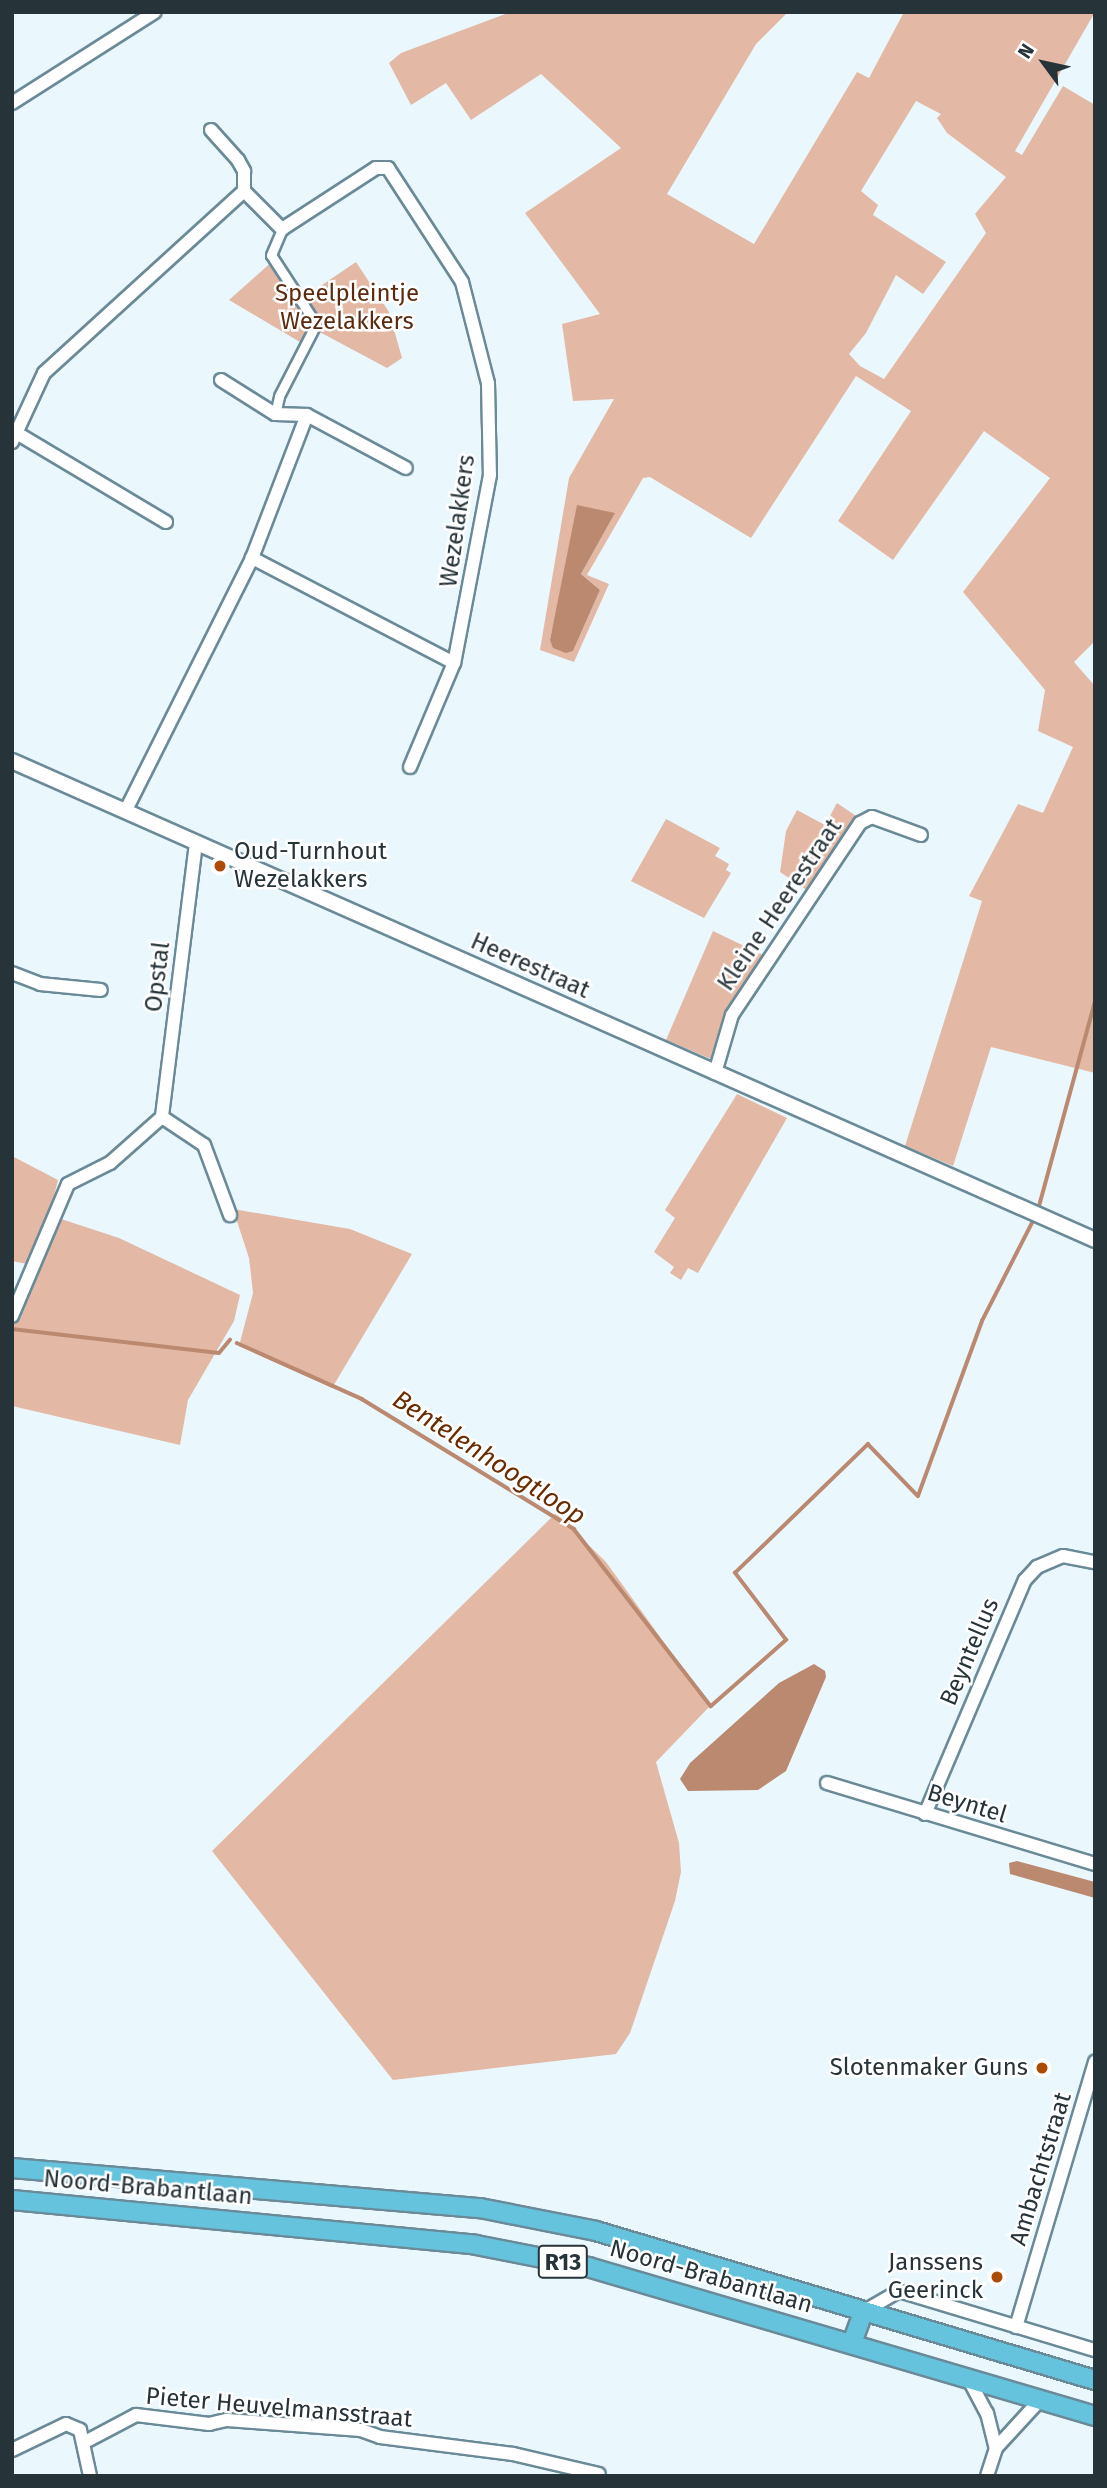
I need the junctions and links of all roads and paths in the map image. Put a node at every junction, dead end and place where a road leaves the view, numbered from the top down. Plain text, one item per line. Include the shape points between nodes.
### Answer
1 (155, 12) edge
2 (12, 103) edge
3 (211, 130) dead end
4 (244, 191) junction
5 (282, 229) junction
6 (221, 380) dead end
7 (275, 414) junction
8 (307, 415) junction
9 (16, 439) edge
10 (407, 468) dead end
11 (166, 522) dead end
12 (252, 558) junction
13 (454, 663) junction
14 (12, 761) edge
15 (410, 767) dead end
16 (126, 810) junction
17 (921, 835) dead end
18 (196, 842) junction
19 (12, 973) edge
20 (102, 990) dead end
21 (715, 1073) junction
22 (162, 1117) junction
23 (230, 1215) dead end
24 (1095, 1240) edge
25 (12, 1316) edge
26 (1095, 1562) edge
27 (827, 1783) dead end
28 (925, 1814) junction
29 (1095, 1864) edge
30 (1095, 2062) edge
31 (12, 2168) edge
32 (12, 2200) edge
33 (863, 2312) junction
34 (1016, 2327) junction
35 (852, 2343) junction
36 (1095, 2350) edge
37 (968, 2378) junction
38 (1095, 2380) edge
39 (1040, 2400) junction
40 (1095, 2416) edge
41 (85, 2442) junction
42 (996, 2448) junction
43 (12, 2450) edge
44 (599, 2474) edge
45 (90, 2476) edge
46 (987, 2476) edge

1 - 2 street
3 - 4 street via 244,171
4 - 5 street
4 - 9 street via 44,373
5 - 7 street via 271,255 316,324 279,396
5 - 13 street, Wezelakkers via 376,168 388,168 462,282 488,383 490,475
6 - 7 street
7 - 8 street
8 - 10 street
8 - 12 street
9 - 11 street
12 - 13 street
12 - 16 street
13 - 15 street, Wezelakkers
14 - 16 street, Heerestraat
16 - 18 street, Heerestraat
17 - 21 street, Kleine Heerestraat via 872,817 860,823 732,1015
18 - 21 street, Heerestraat
18 - 22 street, Opstal
19 - 20 street via 40,984
21 - 24 street, Heerestraat
22 - 23 street via 204,1145
22 - 25 street via 110,1163 68,1184
26 - 28 street, Beyntellus via 1063,1556 1037,1567 1025,1580
27 - 28 street, Beyntel
28 - 29 street, Beyntel
30 - 34 street, Ambachtstraat
31 - 33 main road, Noord-Brabantlaan / R13 via 480,2208 596,2231
32 - 35 main road, Noord-Brabantlaan / R13 via 477,2245 588,2267
33 - 34 street via 899,2291
33 - 35 main road
33 - 38 main road, Noord-Brabantlaan / R13
34 - 36 street
35 - 37 main road, Noord-Brabantlaan / R13
37 - 39 main road, Noord-Brabantlaan / R13
37 - 42 street via 987,2413
39 - 40 main road, Noord-Brabantlaan / R13
39 - 42 street
41 - 43 street via 80,2430 66,2424
41 - 44 street, Pieter Heuvelmansstraat via 136,2415 209,2424 227,2420 361,2430 380,2437 513,2454
41 - 45 street
42 - 46 street

